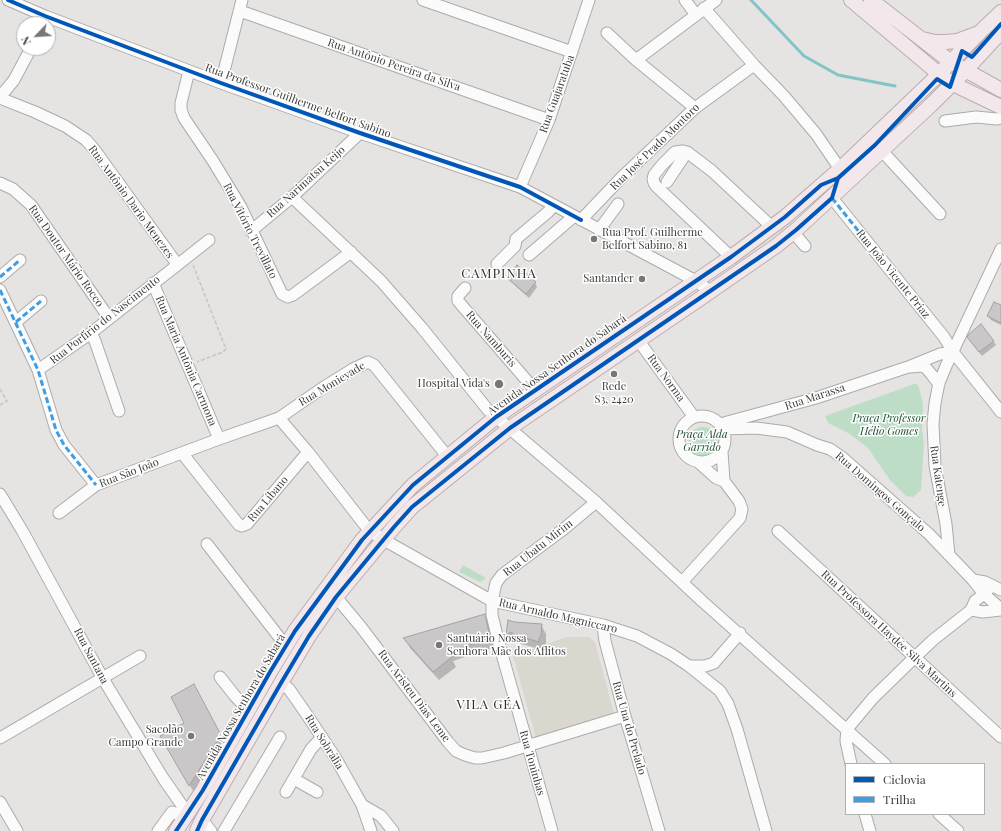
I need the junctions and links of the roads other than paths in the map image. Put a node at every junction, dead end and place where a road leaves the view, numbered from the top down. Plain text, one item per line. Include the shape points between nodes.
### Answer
1 (8, 0) edge
2 (423, 0) edge
3 (589, 0) edge
4 (685, 0) edge
5 (716, 0) edge
6 (851, 0) edge
7 (873, 0) edge
8 (241, 5) edge
9 (700, 12) junction
10 (1001, 12) edge
11 (36, 16) edge
12 (56, 25) edge
13 (980, 32) junction
14 (1001, 32) edge
15 (607, 33) dead end
16 (920, 38) junction
17 (572, 52) junction
18 (26, 56) edge
19 (636, 60) junction
20 (954, 64) junction
21 (754, 65) junction
22 (189, 71) junction
23 (939, 74) junction
24 (221, 83) junction
25 (953, 84) junction
26 (1001, 90) edge
27 (977, 96) junction
28 (0, 98) edge
29 (931, 105) junction
30 (1001, 107) edge
31 (695, 108) junction
32 (1001, 118) edge
33 (549, 120) junction
34 (945, 121) dead end
35 (910, 124) junction
36 (360, 133) junction
37 (882, 151) junction
38 (687, 152) junction
39 (840, 169) junction
40 (667, 182) dead end
41 (0, 183) edge
42 (520, 187) junction
43 (292, 197) junction
44 (832, 198) junction
45 (618, 204) dead end
46 (554, 206) junction
47 (940, 214) dead end
48 (577, 218) junction
49 (772, 227) junction
50 (599, 230) junction
51 (252, 231) junction
52 (793, 232) junction
53 (209, 240) dead end
54 (805, 246) dead end
55 (1001, 249) edge
56 (351, 252) junction
57 (529, 256) dead end
58 (731, 257) junction
59 (20, 260) dead end
60 (176, 264) junction
61 (496, 264) dead end
62 (0, 277) edge
63 (696, 281) junction
64 (153, 283) junction
65 (465, 288) dead end
66 (0, 290) edge
67 (710, 291) junction
68 (41, 301) dead end
69 (109, 318) junction
70 (16, 322) junction
71 (91, 333) junction
72 (638, 340) junction
73 (953, 352) junction
74 (908, 367) junction
75 (38, 370) junction
76 (939, 384) junction
77 (535, 390) junction
78 (119, 411) dead end
79 (1001, 412) edge
80 (496, 417) junction
81 (694, 417) junction
82 (278, 418) junction
83 (722, 427) junction
84 (510, 428) junction
85 (219, 438) junction
86 (308, 452) junction
87 (722, 452) junction
88 (182, 453) junction
89 (447, 456) junction
90 (698, 462) junction
91 (724, 481) junction
92 (96, 484) junction
93 (0, 494) edge
94 (596, 502) junction
95 (59, 514) dead end
96 (370, 530) junction
97 (778, 531) dead end
98 (384, 540) junction
99 (207, 544) dead end
100 (949, 555) junction
101 (973, 580) junction
102 (683, 581) junction
103 (996, 587) edge
104 (984, 594) junction
105 (336, 597) junction
106 (492, 601) junction
107 (1001, 609) edge
108 (972, 610) junction
109 (603, 625) junction
110 (740, 634) junction
111 (286, 646) junction
112 (140, 656) dead end
113 (914, 658) junction
114 (714, 663) junction
115 (689, 666) junction
116 (102, 677) junction
117 (220, 677) dead end
118 (281, 683) junction
119 (720, 691) junction
120 (248, 710) junction
121 (625, 716) junction
122 (847, 729) junction
123 (280, 737) dead end
124 (322, 737) junction
125 (1001, 737) edge
126 (0, 738) edge
127 (527, 745) junction
128 (851, 763) edge
129 (884, 763) edge
130 (294, 779) junction
131 (286, 792) dead end
132 (317, 792) dead end
133 (0, 802) edge
134 (362, 806) junction
135 (185, 812) junction
136 (865, 815) edge
137 (941, 815) edge
138 (201, 828) edge
139 (17, 831) edge
140 (158, 831) edge
141 (176, 831) edge
142 (224, 831) edge
143 (371, 831) edge
144 (393, 831) edge
145 (552, 831) edge
146 (659, 831) edge
147 (766, 831) edge
148 (870, 831) edge
149 (958, 831) edge

1 - 11 street, Rua Professor Guilherme Belfort Sabino
2 - 17 street
3 - 17 street, Rua Guajaratuba
4 - 9 street
5 - 9 street
6 - 23 main road
7 - 16 main road
8 - 24 street
8 - 33 street, Rua Antônio Pereira da Silva
9 - 19 street
9 - 21 street
10 - 13 main road
12 - 22 street, Rua Professor Guilherme Belfort Sabino
13 - 16 main road via 957,41 936,42
13 - 20 main road via 976,44
14 - 20 main road, Avenida Nossa Senhora do Sabará
15 - 19 street
16 - 20 main road
17 - 33 street, Rua Guajaratuba
18 - 28 street via 14,80
19 - 31 street
20 - 23 main road
20 - 25 main road, Avenida Nossa Senhora do Sabará
20 - 26 main road
21 - 31 street, Rua José Prado Montoro
21 - 39 street via 816,134
22 - 24 street, Rua Professor Guilherme Belfort Sabino
22 - 51 street, Rua Vitório Trevillato via 181,102 184,118 229,186
23 - 25 main road
23 - 35 main road via 929,98
23 - 39 main road, Avenida Nossa Senhora do Sabará
24 - 36 street, Rua Professor Guilherme Belfort Sabino
25 - 27 main road
25 - 29 main road, Avenida Nossa Senhora do Sabará
27 - 29 main road via 954,97
27 - 30 main road
28 - 60 street, Rua Antônio Dario Menezes via 65,126 86,140
29 - 35 main road, Avenida Nossa Senhora do Sabará
31 - 48 street, Rua José Prado Montoro
32 - 34 street via 976,117
33 - 42 street, Rua Guajaratuba
35 - 37 main road, Avenida Nossa Senhora do Sabará
36 - 42 street, Rua Professor Guilherme Belfort Sabino
36 - 43 street, Rua Narimatsu Keijo
37 - 44 main road, Avenida Nossa Senhora do Sabará
37 - 47 street
38 - 40 street
38 - 49 street
38 - 58 street via 679,151 671,155 654,175 654,183
39 - 49 main road, Avenida Nossa Senhora do Sabará
41 - 69 street, Rua Doutor Mário Rocco via 13,189 31,205
42 - 46 street, Rua Professor Guilherme Belfort Sabino
43 - 51 street, Rua Narimatsu Keijo
43 - 56 street
44 - 52 main road, Avenida Nossa Senhora do Sabará
44 - 73 street, Rua João Vicente Priaz via 944,337
45 - 50 street
46 - 48 street, Rua Professor Guilherme Belfort Sabino
46 - 61 street via 516,239 515,246
48 - 50 street, Rua Professor Guilherme Belfort Sabino
48 - 57 street, Rua José Prado Montoro
49 - 58 main road, Avenida Nossa Senhora do Sabará
50 - 63 street, Rua Professor Guilherme Belfort Sabino
51 - 56 street, Rua Vitório Trevillato via 282,294 288,297
52 - 54 street
52 - 67 main road, Avenida Nossa Senhora do Sabará
53 - 60 street, Rua Porfírio do Nascimento
55 - 73 street, Rua Katenge
56 - 80 street via 386,287
58 - 63 main road, Avenida Nossa Senhora do Sabará
59 - 62 street
60 - 64 street, Rua Porfírio do Nascimento
63 - 67 street, Rua Professor Guilherme Belfort Sabino
63 - 77 main road, Avenida Nossa Senhora do Sabará
64 - 69 street, Rua Porfírio do Nascimento
64 - 85 street, Rua Maria Antônia Carmona
65 - 77 street, Rua Namburis via 458,296 458,300
66 - 70 street
67 - 72 main road, Avenida Nossa Senhora do Sabará
68 - 70 street
69 - 71 street, Rua Porfírio do Nascimento
70 - 75 street
71 - 75 street, Rua Porfírio do Nascimento
71 - 78 street
72 - 81 street, Rua Norma
72 - 84 main road, Avenida Nossa Senhora do Sabará
73 - 74 street, Rua Marassa via 940,354
73 - 76 street, Rua Katenge
73 - 79 street, Rua João Vicente Priaz
74 - 76 street, Rua Marassa via 926,368
74 - 83 street, Rua Marassa
75 - 92 street via 56,430
76 - 100 street, Rua Katenge via 933,424 933,445
77 - 80 main road, Avenida Nossa Senhora do Sabará
80 - 84 street
80 - 89 main road, Avenida Nossa Senhora do Sabará
81 - 83 street via 710,417
81 - 90 street via 685,423 679,437 683,452
82 - 85 street, Rua Monievade
82 - 86 street, Rua Arnaldo Magniccaro
82 - 89 street, Rua Monievade via 324,387 368,362 374,365
83 - 87 street via 726,441
83 - 100 street, Rua Domingos Gonçalo via 787,432 830,449 923,529
84 - 94 street
84 - 98 main road, Avenida Nossa Senhora do Sabará via 412,507
85 - 88 street, Rua Monievade
86 - 88 street, Rua Líbano via 247,524 242,526
86 - 96 street, Rua Arnaldo Magniccaro
87 - 90 street via 709,462
87 - 91 street
88 - 92 street, Rua São João
89 - 96 main road, Avenida Nossa Senhora do Sabará via 413,485
90 - 91 street via 716,478
91 - 102 street via 739,501 742,509 740,518
92 - 95 street, Rua São João
93 - 116 street, Rua Santana
94 - 102 street
94 - 106 street, Rua Ubatu Mirim via 502,575 496,583
96 - 98 street, Rua Arnaldo Magniccaro
96 - 111 main road, Avenida Nossa Senhora do Sabará via 322,592
97 - 113 street, Rua Professora Haydée Silva Martins
98 - 105 main road, Avenida Nossa Senhora do Sabará
98 - 106 street, Rua Arnaldo Magniccaro
99 - 111 street
100 - 101 street, Rua Domingos Gonçalo
101 - 103 street
101 - 104 street, Rua Domingos Gonçalo
102 - 110 street
103 - 104 street
104 - 107 street, Rua Domingos Gonçalo
104 - 108 street via 975,601
105 - 118 main road, Avenida Nossa Senhora do Sabará
105 - 127 street, Rua Aristeu Dias Leme via 456,751 469,757 482,758
106 - 109 street, Rua Arnaldo Magniccaro
106 - 127 street, Rua Toninhas via 492,615 498,640
107 - 108 street via 983,612
108 - 113 street
109 - 115 street, Rua Arnaldo Magniccaro via 637,636
109 - 121 street, Rua Una do Prelado
110 - 114 street
110 - 122 street
111 - 120 main road, Avenida Nossa Senhora do Sabará
112 - 116 street
113 - 122 street via 873,698
113 - 125 street, Rua Professora Haydée Silva Martins
114 - 115 street
114 - 119 street via 715,681
115 - 119 street, Rua Arnaldo Magniccaro
116 - 126 street
116 - 135 street, Rua Santana
117 - 120 street
118 - 124 street, Rua Sobrália via 289,689
118 - 138 main road, Avenida Nossa Senhora do Sabará
119 - 147 street, Rua Arnaldo Magniccaro via 737,729
120 - 135 main road, Avenida Nossa Senhora do Sabará
121 - 127 street, Rua Aristeu Dias Leme
121 - 146 street, Rua Una do Prelado
122 - 128 street via 846,742
122 - 129 street
123 - 142 street
124 - 130 street via 311,749
124 - 134 street, Rua Sobrália
127 - 145 street, Rua Toninhas
130 - 131 street
130 - 132 street
133 - 139 street
134 - 143 street, Rua Sobrália
134 - 144 street via 381,816
135 - 138 main road
135 - 140 street via 172,812
135 - 141 main road, Avenida Nossa Senhora do Sabará
136 - 148 street
137 - 149 street

